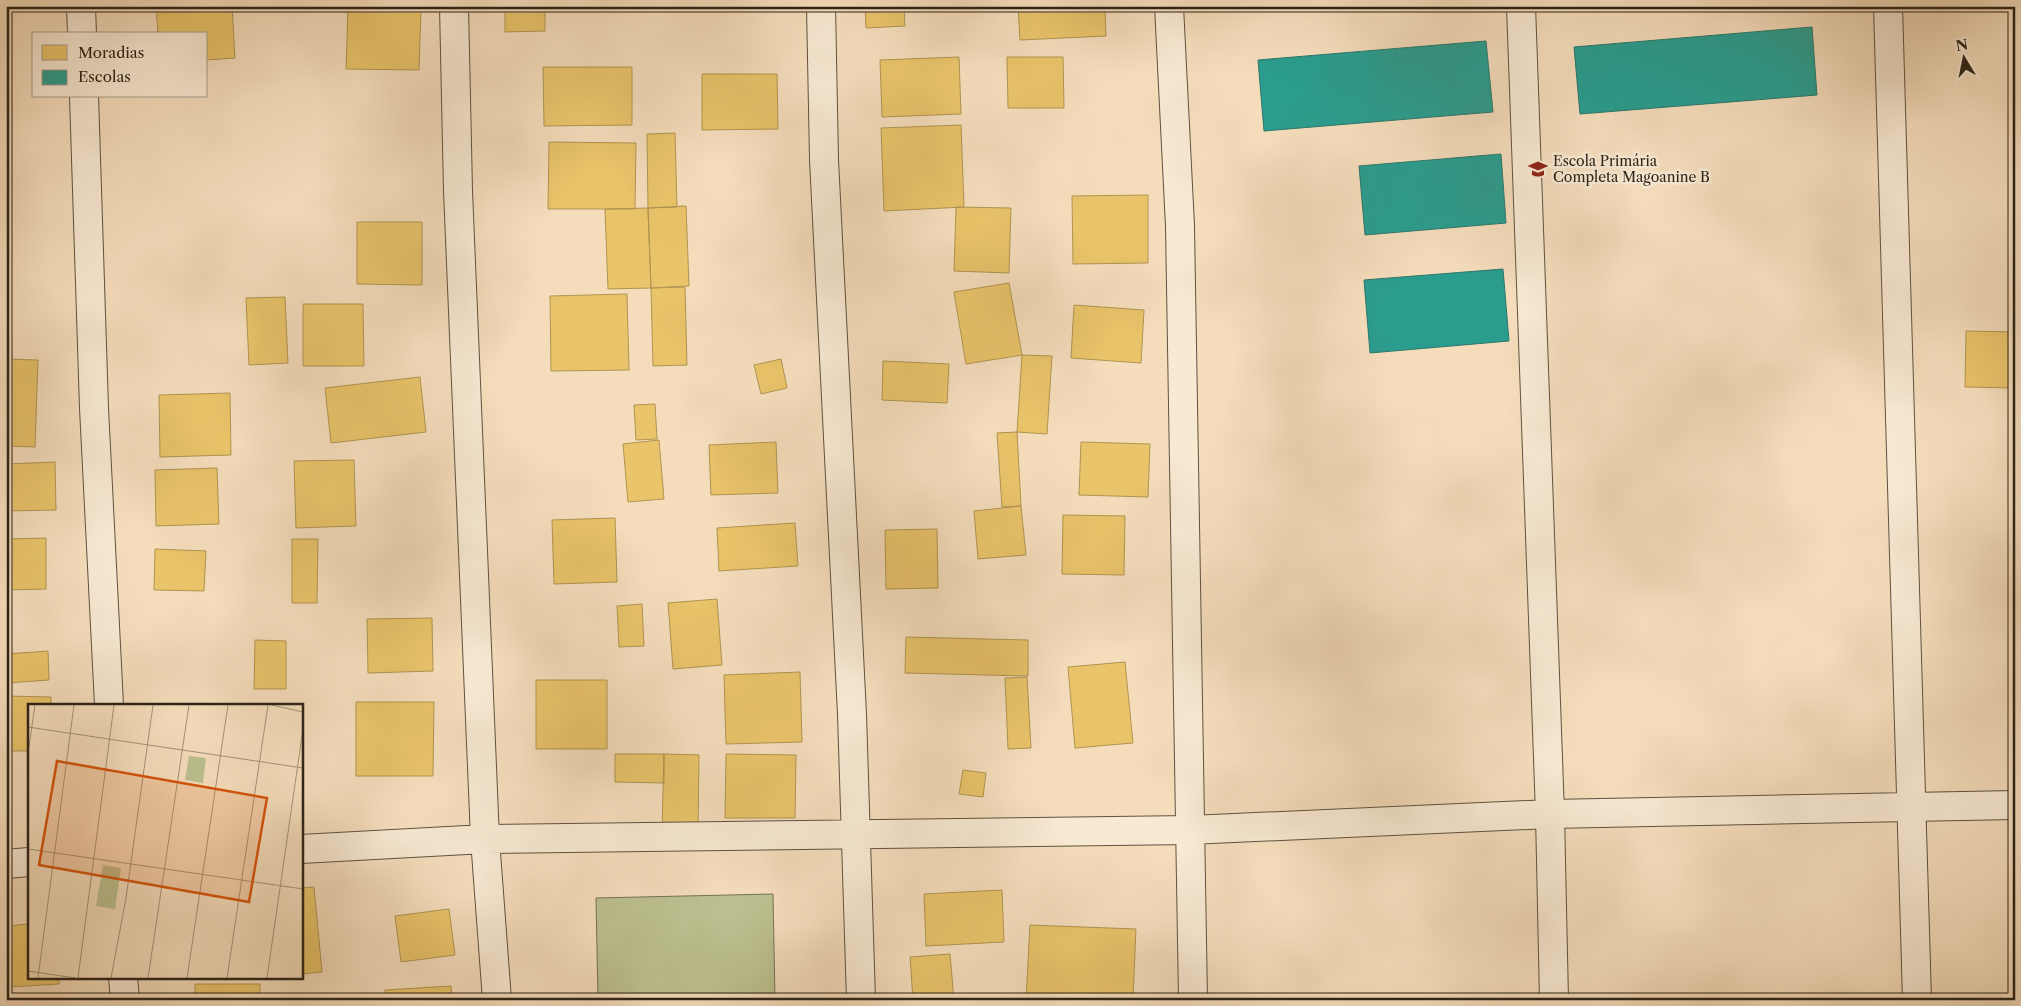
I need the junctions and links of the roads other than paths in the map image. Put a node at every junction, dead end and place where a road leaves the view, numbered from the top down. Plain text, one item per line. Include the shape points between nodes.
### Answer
1 (81, 6) edge
2 (454, 6) edge
3 (821, 6) edge
4 (1169, 6) edge
5 (1521, 6) edge
6 (1888, 6) edge
7 (82, 32) edge
8 (84, 98) edge
9 (109, 704) edge
10 (2015, 806) edge
11 (1911, 807) junction
12 (1550, 814) junction
13 (1190, 830) junction
14 (855, 834) junction
15 (485, 839) junction
16 (302, 849) edge
17 (28, 862) edge
18 (6, 864) edge
19 (123, 978) edge
20 (125, 1000) edge
21 (497, 1000) edge
22 (861, 1000) edge
23 (1192, 1000) edge
24 (1554, 1000) edge
25 (1917, 1000) edge

1 - 7 street
2 - 15 street via 458,191
3 - 14 street via 824,160 852,714
4 - 13 street via 1180,236
5 - 12 street
6 - 11 street
8 - 9 street via 94,408
10 - 11 street
11 - 12 street
11 - 25 street
12 - 13 street
12 - 24 street
13 - 14 street
13 - 23 street
14 - 15 street
14 - 22 street
15 - 16 street
15 - 21 street
17 - 18 street
19 - 20 street

